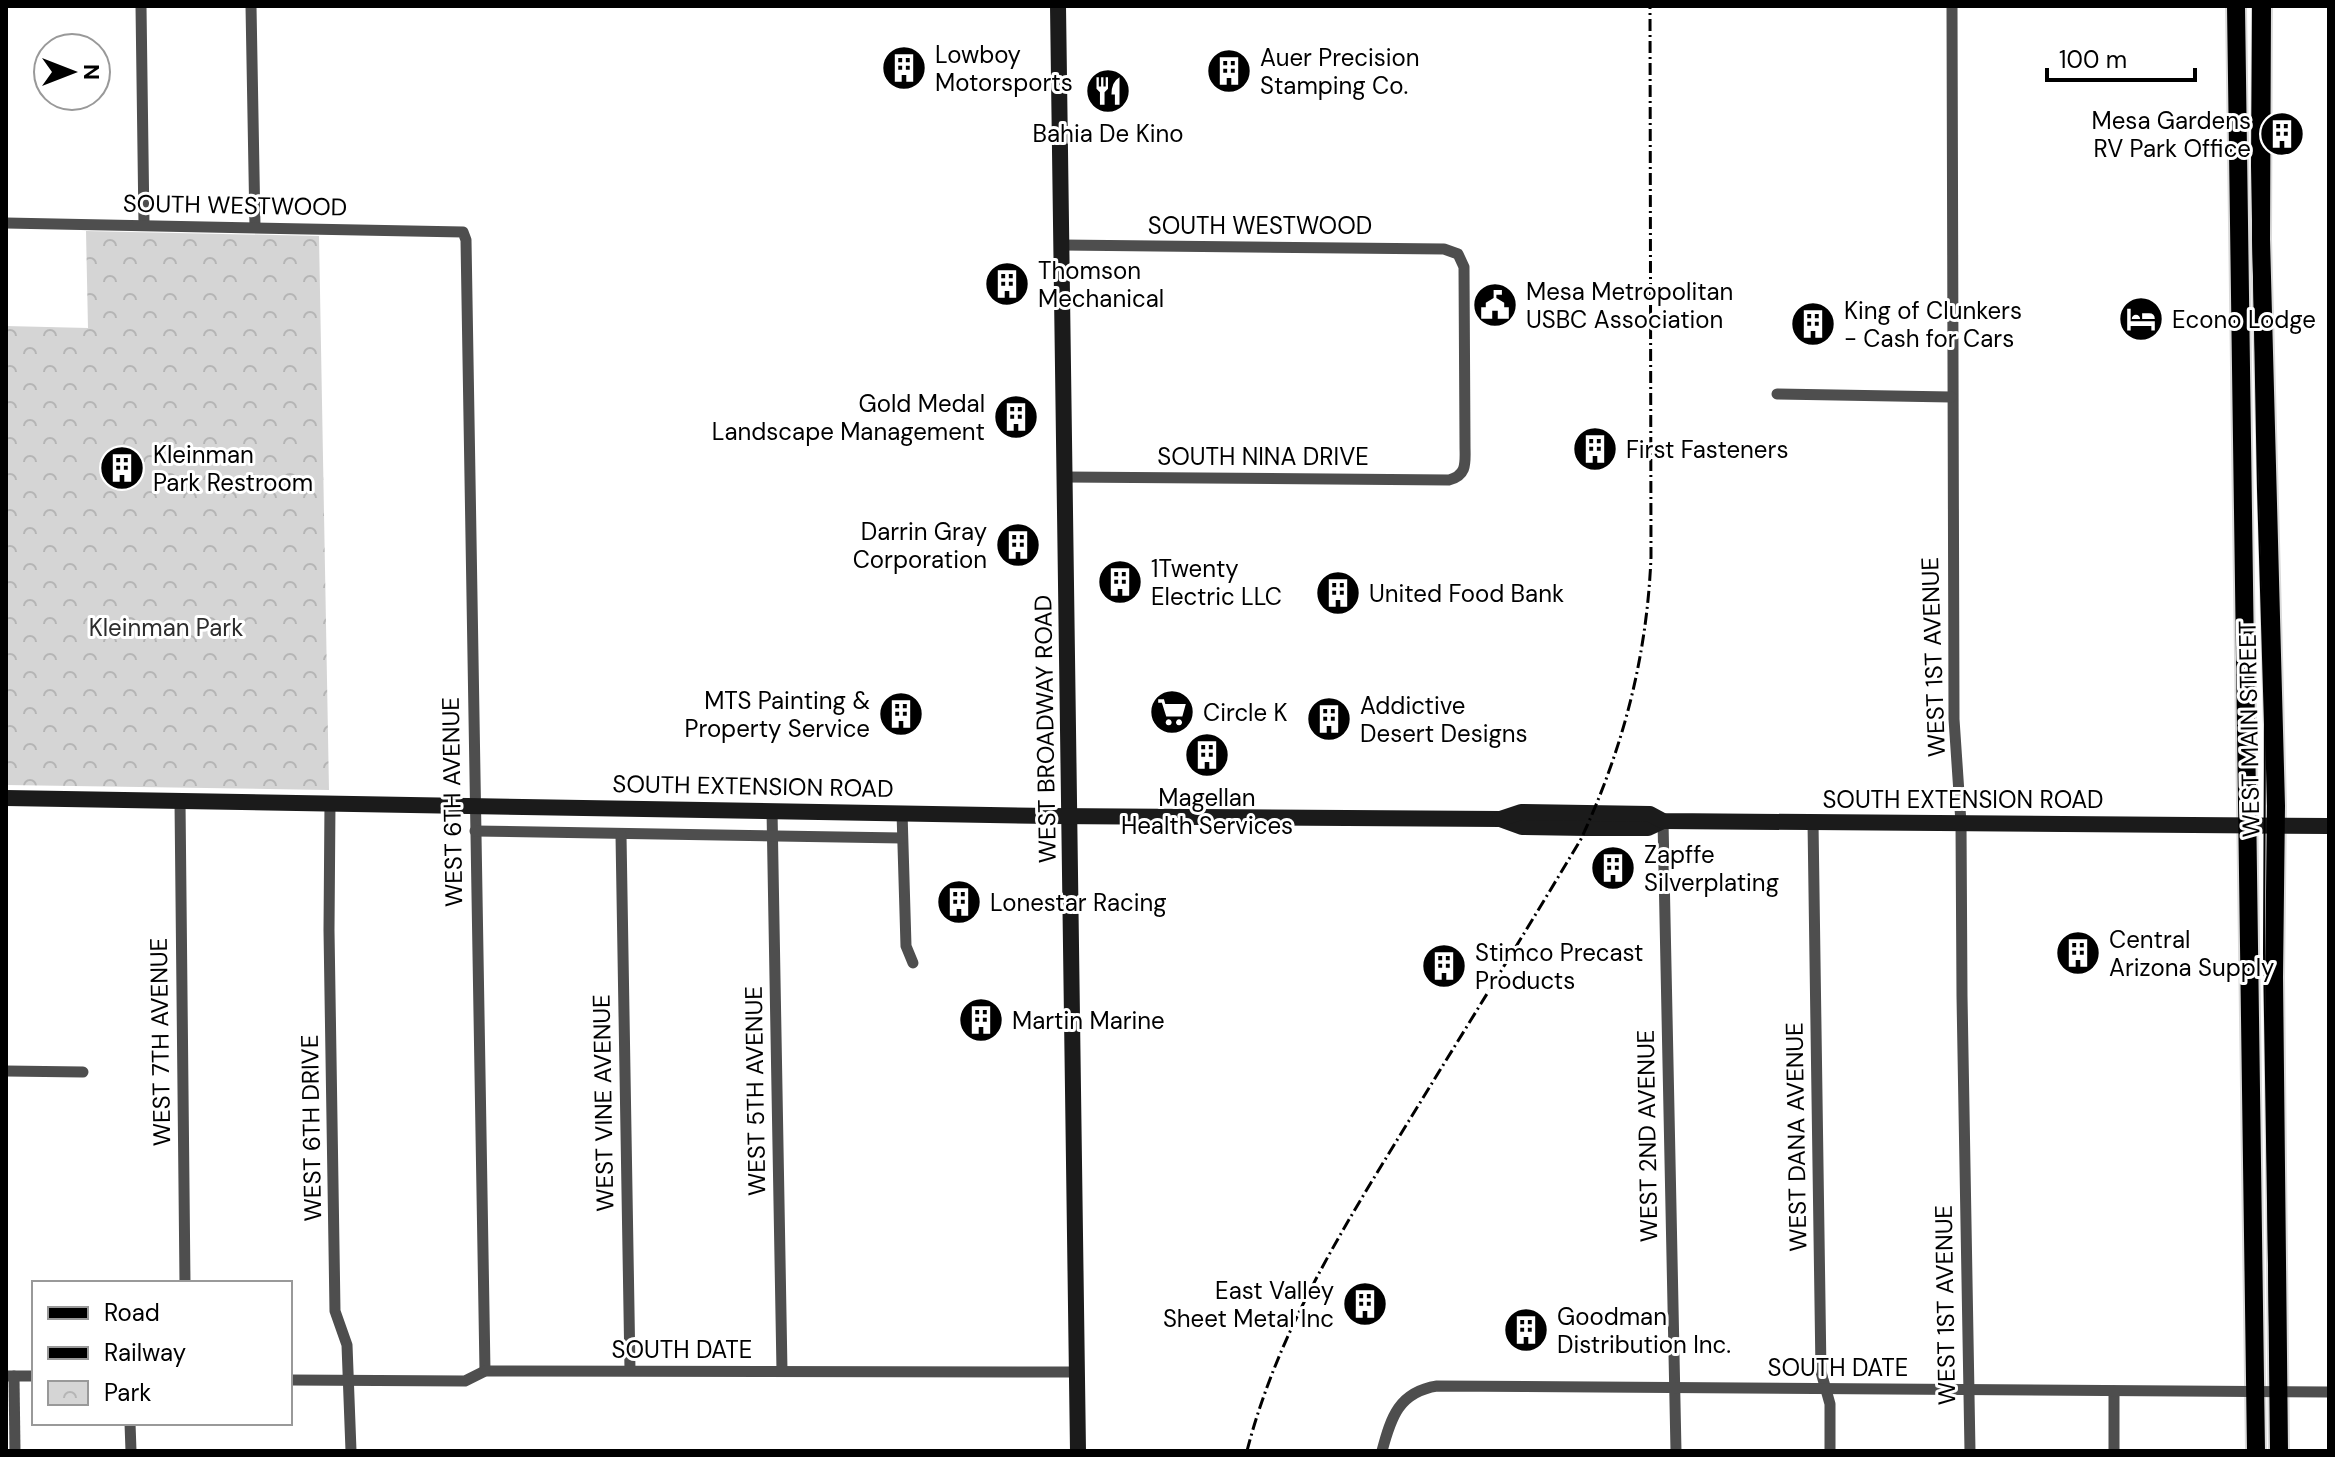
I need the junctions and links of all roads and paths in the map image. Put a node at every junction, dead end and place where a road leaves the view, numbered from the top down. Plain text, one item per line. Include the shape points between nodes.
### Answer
1 (141, 6) edge
2 (251, 6) edge
3 (1058, 6) edge
4 (1952, 6) edge
5 (2236, 6) edge
6 (2262, 6) edge
7 (6, 223) edge
8 (144, 225) junction
9 (255, 227) junction
10 (463, 232) joint
11 (1062, 245) junction
12 (1777, 394) dead end
13 (1951, 397) junction
14 (1065, 477) junction
15 (1459, 477) joint
16 (6, 798) edge
17 (180, 801) junction
18 (330, 802) junction
19 (474, 805) junction
20 (772, 810) junction
21 (902, 812) junction
22 (1070, 816) junction
23 (1663, 821) junction
24 (1813, 822) junction
25 (1961, 823) junction
26 (2262, 825) junction
27 (2329, 826) edge
28 (475, 831) junction
29 (621, 835) junction
30 (772, 837) junction
31 (902, 838) junction
32 (913, 963) dead end
33 (6, 1071) edge
34 (83, 1072) dead end
35 (185, 1281) edge
36 (630, 1370) junction
37 (485, 1371) junction
38 (782, 1371) junction
39 (1077, 1372) junction
40 (10, 1376) edge
41 (32, 1376) edge
42 (292, 1380) edge
43 (350, 1380) junction
44 (1675, 1387) junction
45 (1825, 1389) junction
46 (1969, 1390) junction
47 (2114, 1391) junction
48 (2267, 1392) junction
49 (2329, 1392) edge
50 (130, 1425) edge
51 (15, 1451) edge
52 (131, 1451) edge
53 (351, 1451) edge
54 (1078, 1451) edge
55 (1382, 1451) edge
56 (1676, 1451) edge
57 (1830, 1451) edge
58 (1970, 1451) edge
59 (2114, 1451) edge
60 (2256, 1451) edge
61 (2279, 1451) edge

1 - 8 street
2 - 9 street
3 - 11 street, WEST BROADWAY ROAD
4 - 13 street, WEST 1ST AVENUE
5 - 26 main road, WEST MAIN STREET
6 - 26 main road, WEST MAIN STREET
7 - 8 street, SOUTH WESTWOOD
8 - 9 street, SOUTH WESTWOOD
9 - 10 street, SOUTH WESTWOOD
10 - 19 street, WEST 6TH AVENUE
11 - 14 street, WEST BROADWAY ROAD
11 - 15 street, SOUTH WESTWOOD via 1444,249 1458,254 1464,267 1465,378 1465,470
12 - 13 street
13 - 25 street, WEST 1ST AVENUE via 1954,719
14 - 15 street, SOUTH NINA DRIVE
14 - 22 street, WEST BROADWAY ROAD
16 - 17 street, SOUTH EXTENSION ROAD
17 - 18 street, SOUTH EXTENSION ROAD
17 - 35 street, WEST 7TH AVENUE
18 - 19 street, SOUTH EXTENSION ROAD
18 - 43 street, WEST 6TH DRIVE via 335,1311 347,1345
19 - 20 street, SOUTH EXTENSION ROAD
19 - 28 street, WEST 6TH AVENUE
20 - 21 street, SOUTH EXTENSION ROAD
20 - 30 street, WEST 5TH AVENUE
21 - 22 street, SOUTH EXTENSION ROAD
21 - 31 street
22 - 23 street, SOUTH EXTENSION ROAD via 1500,819 1521,812 1650,814
22 - 39 street, WEST BROADWAY ROAD
23 - 24 street, SOUTH EXTENSION ROAD
23 - 44 street, WEST 2ND AVENUE
24 - 25 street, SOUTH EXTENSION ROAD
24 - 45 street, WEST DANA AVENUE
25 - 26 street, SOUTH EXTENSION ROAD
25 - 46 street, WEST 1ST AVENUE
26 - 27 street, SOUTH EXTENSION ROAD
26 - 48 main road, WEST MAIN STREET
26 - 48 main road, WEST MAIN STREET via 2274,977
28 - 29 street, SOUTH EXTENSION ROAD
28 - 37 street, WEST 6TH AVENUE
29 - 30 street, SOUTH EXTENSION ROAD
29 - 36 street, WEST VINE AVENUE
30 - 31 street, SOUTH EXTENSION ROAD
30 - 38 street, WEST 5TH AVENUE
31 - 32 street via 906,946
33 - 34 street
36 - 37 street, SOUTH DATE
36 - 38 street, SOUTH DATE
37 - 43 street, SOUTH DATE via 465,1381
38 - 39 street, SOUTH DATE
39 - 54 street, WEST BROADWAY ROAD
40 - 41 street
40 - 51 street
42 - 43 street, SOUTH DATE
43 - 53 street, WEST 6TH DRIVE
44 - 45 street, SOUTH DATE
44 - 55 street, SOUTH DATE via 1421,1389 1396,1412
44 - 56 street, WEST 2ND AVENUE
45 - 46 street, SOUTH DATE
45 - 57 street, WEST DANA AVENUE
46 - 47 street, SOUTH DATE
46 - 58 street, WEST 1ST AVENUE
47 - 48 street, SOUTH DATE
47 - 59 street
48 - 49 street, SOUTH DATE
48 - 60 main road, WEST MAIN STREET
48 - 61 main road, WEST MAIN STREET
50 - 52 street

